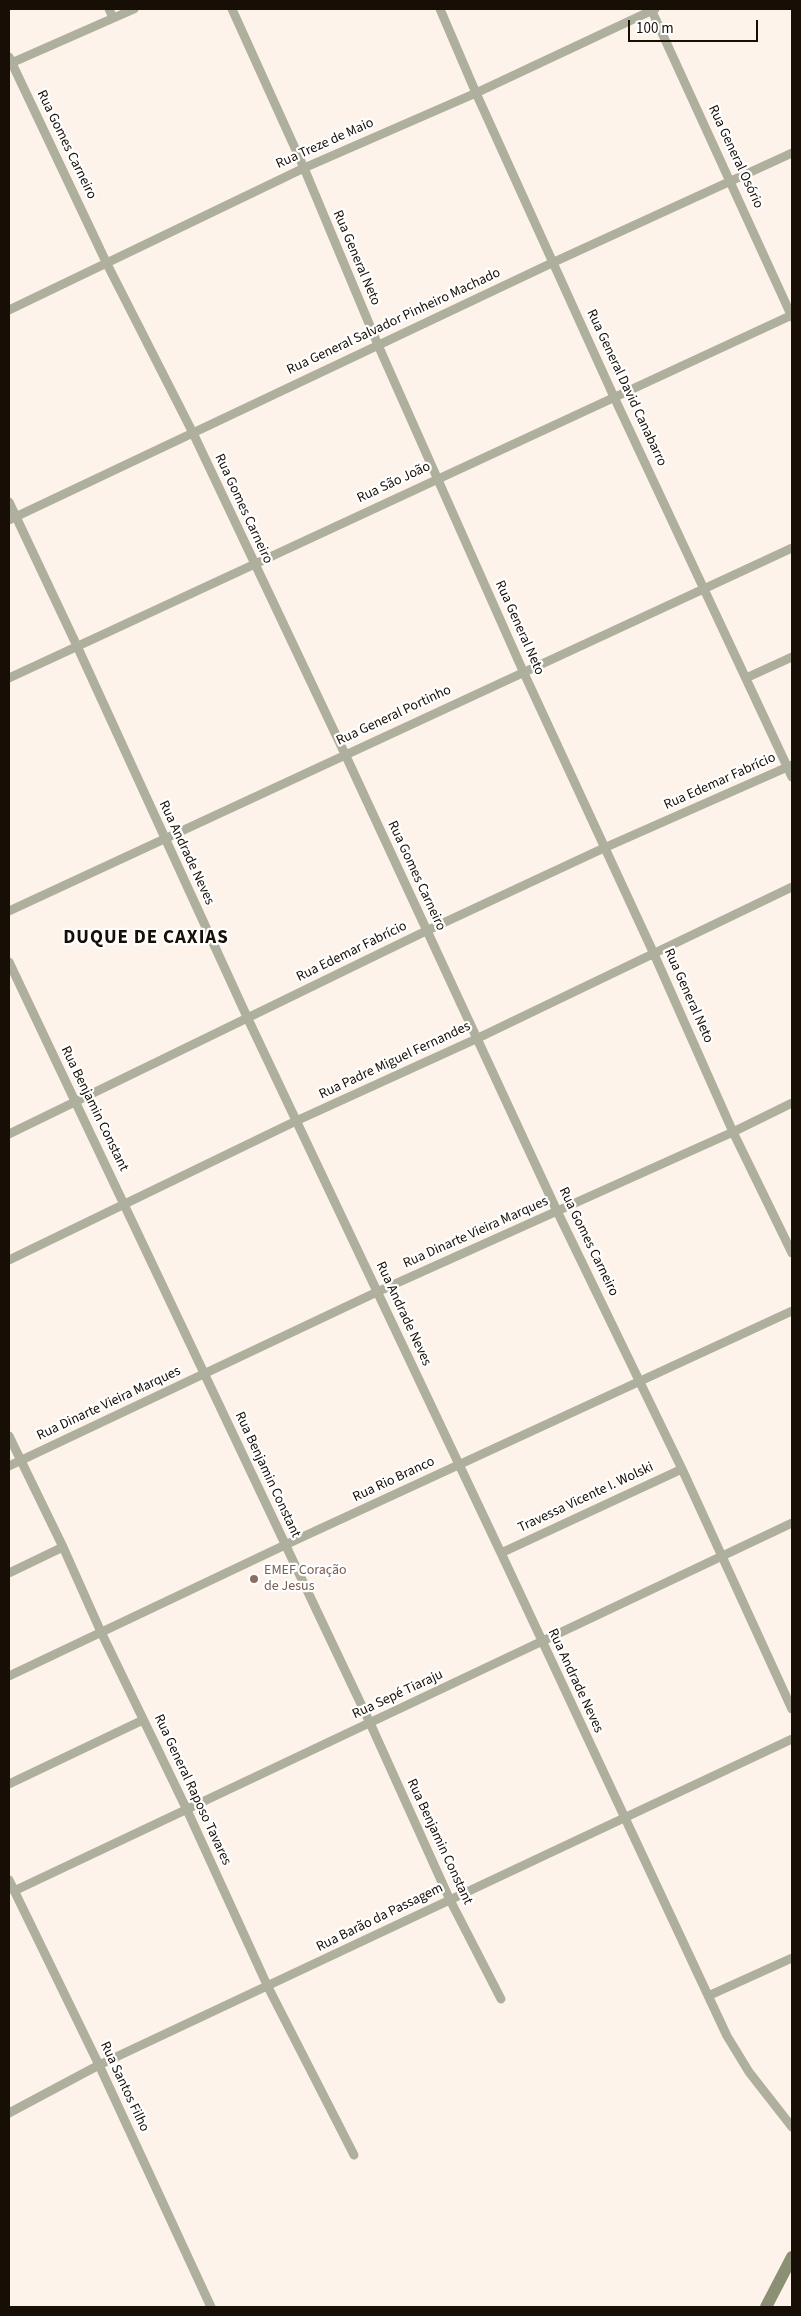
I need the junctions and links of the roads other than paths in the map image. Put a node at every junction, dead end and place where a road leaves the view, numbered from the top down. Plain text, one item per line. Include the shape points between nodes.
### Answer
1 (108, 9) edge
2 (134, 9) edge
3 (232, 9) edge
4 (440, 9) edge
5 (653, 9) edge
6 (113, 18) junction
7 (10, 61) edge
8 (476, 93) junction
9 (792, 153) edge
10 (304, 168) junction
11 (732, 181) junction
12 (554, 262) junction
13 (107, 264) junction
14 (9, 310) edge
15 (792, 316) edge
16 (378, 345) junction
17 (614, 397) junction
18 (193, 433) junction
19 (438, 478) junction
20 (9, 502) edge
21 (12, 519) edge
22 (792, 548) edge
23 (254, 564) junction
24 (704, 587) junction
25 (77, 646) junction
26 (792, 657) edge
27 (523, 671) junction
28 (9, 678) edge
29 (746, 678) junction
30 (345, 754) junction
31 (790, 766) edge
32 (792, 777) edge
33 (164, 838) junction
34 (604, 848) junction
35 (792, 887) edge
36 (9, 911) edge
37 (426, 931) junction
38 (654, 954) junction
39 (9, 962) edge
40 (248, 1019) junction
41 (476, 1039) junction
42 (75, 1102) junction
43 (792, 1103) edge
44 (296, 1122) junction
45 (733, 1132) junction
46 (9, 1134) edge
47 (125, 1204) junction
48 (558, 1211) junction
49 (792, 1254) edge
50 (9, 1260) edge
51 (377, 1292) junction
52 (792, 1311) edge
53 (205, 1374) junction
54 (641, 1382) junction
55 (9, 1436) edge
56 (20, 1461) junction
57 (458, 1465) junction
58 (9, 1466) edge
59 (682, 1469) junction
60 (792, 1523) edge
61 (285, 1545) junction
62 (63, 1547) junction
63 (501, 1553) junction
64 (721, 1556) junction
65 (9, 1573) edge
66 (101, 1632) junction
67 (542, 1642) junction
68 (9, 1676) edge
69 (792, 1709) edge
70 (143, 1720) junction
71 (370, 1724) junction
72 (792, 1739) edge
73 (9, 1784) edge
74 (187, 1810) junction
75 (624, 1818) junction
76 (9, 1880) edge
77 (14, 1892) junction
78 (450, 1900) junction
79 (792, 1958) edge
80 (268, 1987) junction
81 (708, 1996) junction
82 (501, 1999) dead end
83 (99, 2066) junction
84 (9, 2113) edge
85 (792, 2127) edge
86 (354, 2155) dead end
87 (792, 2258) edge
88 (211, 2307) edge
89 (766, 2307) edge

1 - 6 street
2 - 6 street
3 - 10 street, Rua General Neto
4 - 8 street, Rua General David Canabarro
5 - 8 street, Rua Treze de Maio
5 - 11 street, Rua General Osório
6 - 7 street
7 - 13 street, Rua Gomes Carneiro
8 - 10 street, Rua Treze de Maio
8 - 12 street, Rua General David Canabarro
9 - 11 street, Rua General Salvador Pinheiro Machado
10 - 13 street, Rua Treze de Maio
10 - 16 street, Rua General Neto
11 - 12 street, Rua General Salvador Pinheiro Machado
11 - 15 street, Rua General Osório
12 - 16 street, Rua General Salvador Pinheiro Machado
12 - 17 street, Rua General David Canabarro
13 - 14 street, Rua Treze de Maio
13 - 18 street, Rua Gomes Carneiro
15 - 17 street, Rua São João
16 - 18 street, Rua General Salvador Pinheiro Machado
16 - 19 street, Rua General Neto
17 - 19 street, Rua São João
17 - 24 street, Rua General David Canabarro
18 - 21 street, Rua General Salvador Pinheiro Machado
18 - 23 street, Rua Gomes Carneiro
19 - 23 street, Rua São João
19 - 27 street, Rua General Neto
20 - 21 street, Rua Andrade Neves
21 - 25 street, Rua Andrade Neves
22 - 24 street, Rua General Portinho
23 - 25 street, Rua São João
23 - 30 street, Rua Gomes Carneiro
24 - 27 street, Rua General Portinho
24 - 29 street, Rua General David Canabarro
25 - 28 street, Rua São João
25 - 33 street, Rua Andrade Neves
26 - 29 street
27 - 30 street, Rua General Portinho
27 - 34 street, Rua General Neto
29 - 31 street, Rua General David Canabarro
30 - 33 street, Rua General Portinho
30 - 37 street, Rua Gomes Carneiro
31 - 32 street, Rua General David Canabarro
31 - 34 street, Rua Edemar Fabrício
33 - 36 street, Rua General Portinho
33 - 40 street, Rua Andrade Neves
34 - 37 street, Rua Edemar Fabrício
34 - 38 street, Rua General Neto
35 - 38 street, Rua Padre Miguel Fernandes
37 - 40 street, Rua Edemar Fabrício
37 - 41 street, Rua Gomes Carneiro
38 - 41 street, Rua Padre Miguel Fernandes
38 - 45 street, Rua General Neto
39 - 42 street, Rua Benjamin Constant
40 - 42 street, Rua Edemar Fabrício
40 - 44 street, Rua Andrade Neves
41 - 44 street, Rua Padre Miguel Fernandes
41 - 48 street, Rua Gomes Carneiro
42 - 46 street, Rua Edemar Fabrício
42 - 47 street, Rua Benjamin Constant
43 - 45 street, Rua Dinarte Vieira Marques
44 - 47 street, Rua Padre Miguel Fernandes
44 - 51 street, Rua Andrade Neves
45 - 48 street, Rua Dinarte Vieira Marques
45 - 49 street, Rua General Neto
47 - 50 street, Rua Padre Miguel Fernandes
47 - 53 street, Rua Benjamin Constant
48 - 51 street, Rua Dinarte Vieira Marques
48 - 54 street, Rua Gomes Carneiro
51 - 53 street, Rua Dinarte Vieira Marques
51 - 57 street, Rua Andrade Neves
52 - 54 street, Rua Rio Branco
53 - 56 street, Rua Dinarte Vieira Marques
53 - 61 street, Rua Benjamin Constant
54 - 57 street, Rua Rio Branco
54 - 59 street, Rua Gomes Carneiro
55 - 56 street, Rua General Raposo Tavares
56 - 58 street, Rua Dinarte Vieira Marques
56 - 62 street, Rua General Raposo Tavares
57 - 61 street, Rua Rio Branco
57 - 63 street, Rua Andrade Neves
59 - 63 street, Travessa Vicente I. Wolski
59 - 64 street, Rua Gomes Carneiro
60 - 64 street, Rua Sepé Tiaraju
61 - 66 street, Rua Rio Branco
61 - 71 street, Rua Benjamin Constant
62 - 65 street
62 - 66 street, Rua General Raposo Tavares
63 - 67 street, Rua Andrade Neves
64 - 67 street, Rua Sepé Tiaraju
64 - 69 street, Rua Gomes Carneiro
66 - 68 street, Rua Rio Branco
66 - 70 street, Rua General Raposo Tavares
67 - 71 street, Rua Sepé Tiaraju
67 - 75 street, Rua Andrade Neves
70 - 73 street
70 - 74 street, Rua General Raposo Tavares
71 - 74 street, Rua Sepé Tiaraju
71 - 78 street, Rua Benjamin Constant
72 - 75 street, Rua Barão da Passagem
74 - 77 street, Rua Sepé Tiaraju
74 - 80 street, Rua General Raposo Tavares
75 - 78 street, Rua Barão da Passagem
75 - 81 street, Rua Andrade Neves
76 - 77 street, Rua Santos Filho
77 - 83 street, Rua Santos Filho
78 - 80 street, Rua Barão da Passagem
78 - 82 street, Rua Benjamin Constant
79 - 81 street
80 - 83 street, Rua Barão da Passagem
80 - 86 street, Rua General Raposo Tavares
81 - 85 street, Rua Andrade Neves via 749,2072
83 - 84 street, Rua Barão da Passagem
83 - 88 street, Rua Santos Filho
87 - 89 street

